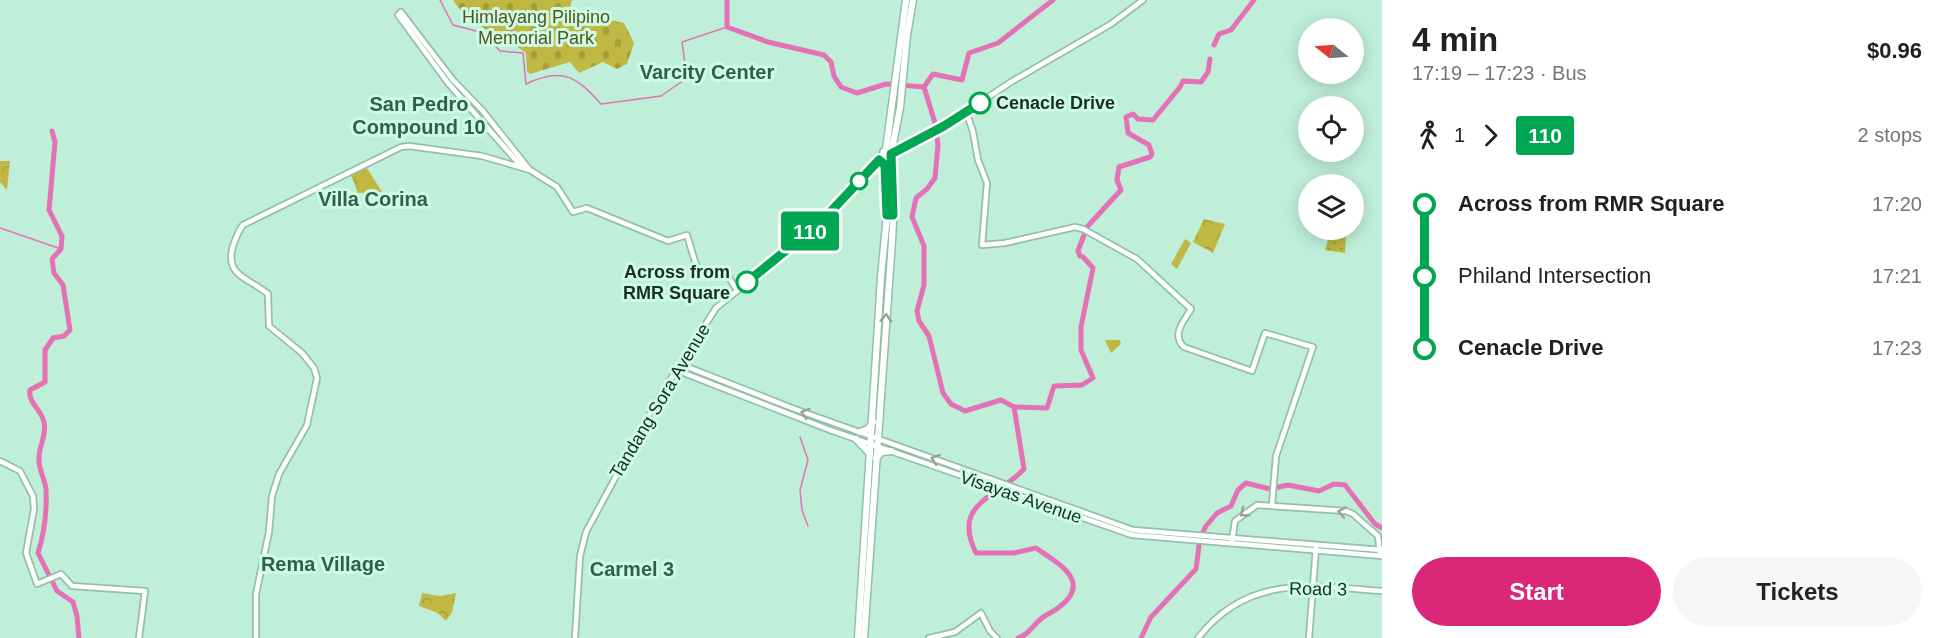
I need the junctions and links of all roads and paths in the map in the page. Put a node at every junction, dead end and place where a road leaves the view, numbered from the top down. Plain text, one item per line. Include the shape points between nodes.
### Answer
1 (906, 0) edge
2 (913, 0) edge
3 (1143, 0) edge
4 (399, 14) dead end
5 (432, 56) junction
6 (899, 79) junction
7 (898, 90) junction
8 (966, 111) junction
9 (508, 150) junction
10 (891, 154) junction
11 (501, 161) junction
12 (882, 163) junction
13 (523, 168) junction
14 (530, 170) junction
15 (890, 215) junction
16 (737, 290) junction
17 (680, 364) junction
18 (676, 370) junction
19 (735, 387) junction
20 (733, 393) junction
21 (873, 422) junction
22 (860, 432) junction
23 (856, 439) junction
24 (875, 442) junction
25 (891, 451) junction
26 (873, 458) junction
27 (0, 461) edge
28 (1038, 496) junction
29 (1036, 502) junction
30 (1272, 505) junction
31 (1220, 540) junction
32 (1232, 541) junction
33 (1316, 548) junction
34 (1381, 553) edge
35 (1313, 587) junction
36 (1382, 591) edge
37 (140, 638) edge
38 (256, 638) edge
39 (575, 638) edge
40 (858, 638) edge
41 (864, 638) edge
42 (929, 638) edge
43 (997, 638) edge
44 (1198, 638) edge
45 (1309, 638) edge

1 - 6 main road
2 - 6 main road
3 - 8 street via 1111,24
4 - 5 street
5 - 9 street via 448,83
5 - 14 street
6 - 7 main road
7 - 10 main road
7 - 12 main road
8 - 10 street
8 - 30 street via 987,183 982,245 1075,227 1083,229 1137,259 1191,309 1178,333 1184,347 1252,371 1265,333 1313,346 1276,456
9 - 11 street
9 - 13 street
10 - 15 main road
11 - 13 street
11 - 38 street via 476,154 401,147 246,222 238,231 231,254 232,267 268,294 269,326 302,353 317,373 307,425 279,474 272,496 271,525 256,594
12 - 15 main road
12 - 16 street, Tandang Sora Avenue via 821,222
13 - 14 street
14 - 16 street via 557,187 573,212 587,208 668,240 687,235 699,275 724,270
15 - 21 main road via 881,277
24 -> 15 main road
16 - 17 street, Tandang Sora Avenue via 712,313
17 - 18 street, Tandang Sora Avenue
17 - 19 street, Visayas Avenue
18 - 20 street, Visayas Avenue
18 - 39 street, Tandang Sora Avenue via 586,532 579,563
19 - 20 street
22 -> 19 street, Visayas Avenue
20 - 23 street, Visayas Avenue
21 - 22 main road
21 - 24 main road
22 - 24 street, Visayas Avenue
23 - 24 street, Visayas Avenue
23 - 26 main road
24 - 25 street, Visayas Avenue
24 - 26 main road
28 -> 24 street, Visayas Avenue
25 - 26 main road
25 - 29 street, Visayas Avenue
26 - 40 main road
26 - 41 main road
27 - 37 street via 20,471 33,496 26,553 37,584 61,574 72,586 145,591
28 - 29 street
28 - 31 street, Visayas Avenue via 1133,530
29 - 31 street, Visayas Avenue via 1132,535 1202,542
30 -> 32 street via 1254,505 1235,521
34 -> 30 street via 1378,536 1351,512
31 - 32 street, Visayas Avenue
32 - 33 street, Visayas Avenue
33 - 34 street, Visayas Avenue
33 - 35 street
35 - 36 street, Road 3
35 - 44 street, Road 3 via 1272,589 1244,599 1214,620
35 - 45 street
42 - 43 street via 955,632 981,613

